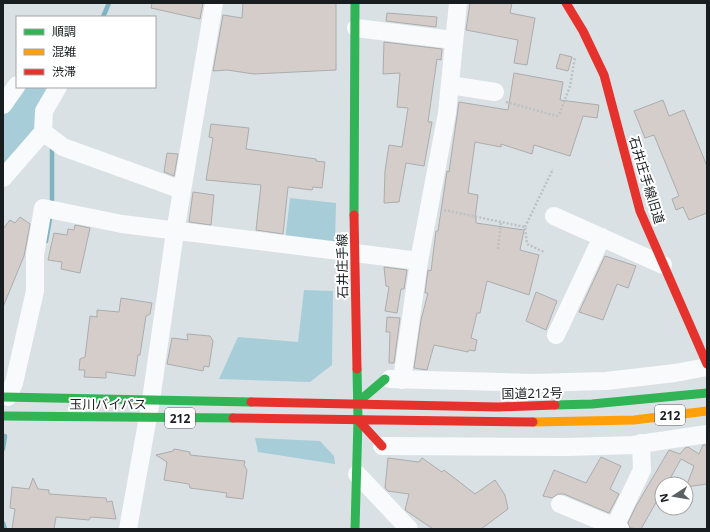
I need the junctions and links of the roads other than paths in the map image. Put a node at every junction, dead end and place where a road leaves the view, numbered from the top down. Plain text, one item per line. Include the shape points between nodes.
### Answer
1 (214, 3) edge
2 (355, 3) edge
3 (458, 3) edge
4 (566, 3) edge
5 (356, 28) junction
6 (453, 40) junction
7 (450, 85) junction
8 (16, 86) edge
9 (57, 88) edge
10 (495, 92) road end
11 (3, 105) edge
12 (43, 132) junction
13 (3, 178) edge
14 (182, 190) junction
15 (554, 216) dead end
16 (175, 232) junction
17 (602, 237) junction
18 (354, 252) junction
19 (420, 261) junction
20 (664, 265) junction
21 (556, 335) dead end
22 (707, 365) edge
23 (393, 379) junction
24 (707, 393) edge
25 (6, 397) edge
26 (151, 400) junction
27 (358, 403) junction
28 (707, 411) edge
29 (3, 416) edge
30 (148, 417) junction
31 (358, 420) junction
32 (707, 434) edge
33 (641, 443) junction
34 (382, 446) joint
35 (357, 474) junction
36 (560, 504) dead end
37 (618, 528) edge
38 (128, 529) edge
39 (356, 529) edge
40 (409, 529) edge

1 - 14 street
2 - 5 main road, 石井庄手線
3 - 6 street
4 - 20 main road, 石井庄手線旧道 via 581,27 604,75 640,211
5 - 6 street
5 - 18 main road, 石井庄手線
6 - 7 street
7 - 10 street
7 - 19 street
8 - 11 street
9 - 12 street via 44,111
12 - 13 street
12 - 14 street via 63,147
14 - 16 street
15 - 17 street
16 - 18 street
16 - 25 street via 43,208 35,255 35,291 14,383
16 - 26 street
17 - 20 street
17 - 21 street
18 - 19 street
18 - 27 main road, 石井庄手線
19 - 23 street
20 - 22 main road, 石井庄手線旧道
22 - 23 street via 675,373 606,381 534,383
23 - 27 main road
24 - 27 main road, 国道212号 / 212 via 592,404 498,406
25 - 26 main road, 玉川バイパス / 212
26 - 27 main road, 玉川バイパス / 212
26 - 30 street
27 - 31 main road, 石井庄手線
28 - 31 main road, 212 via 634,420 568,422
29 - 30 main road, 玉川バイパス / 212
30 - 31 main road, 玉川バイパス / 212
30 - 38 street
31 - 34 main road
31 - 35 main road, 石井庄手線
32 - 33 street
33 - 34 street via 561,447
33 - 37 street via 642,470
35 - 39 main road, 石井庄手線
35 - 40 street
36 - 37 street

